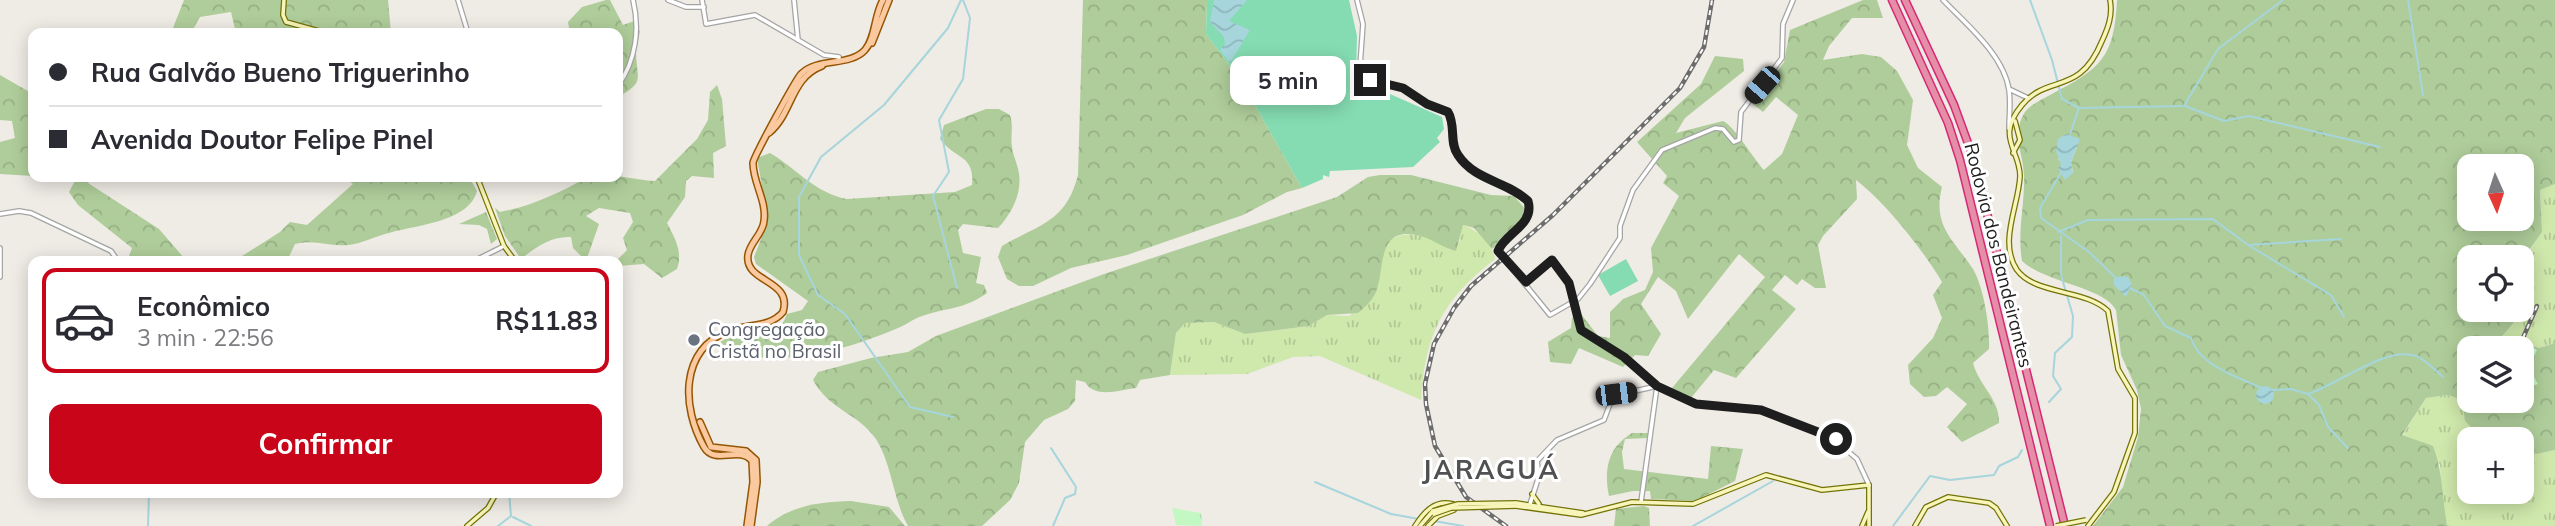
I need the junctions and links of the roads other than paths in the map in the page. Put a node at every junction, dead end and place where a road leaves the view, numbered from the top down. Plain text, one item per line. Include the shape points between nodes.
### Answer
1 (284, 0) edge
2 (458, 0) edge
3 (634, 0) edge
4 (668, 0) edge
5 (702, 0) edge
6 (794, 0) edge
7 (883, 0) edge
8 (889, 0) edge
9 (1357, 0) edge
10 (1793, 0) edge
11 (1892, 0) edge
12 (1905, 0) edge
13 (1943, 0) edge
14 (2110, 0) edge
15 (704, 7) junction
16 (308, 28) edge
17 (466, 28) edge
18 (798, 40) junction
19 (839, 60) junction
20 (623, 76) edge
21 (2009, 89) junction
22 (2029, 99) junction
23 (2014, 119) junction
24 (2010, 126) junction
25 (2018, 129) junction
26 (2010, 145) junction
27 (2017, 146) junction
28 (2013, 154) junction
29 (479, 182) edge
30 (0, 215) edge
31 (504, 246) junction
32 (0, 248) edge
33 (114, 256) edge
34 (484, 256) edge
35 (511, 256) edge
36 (0, 277) edge
37 (1526, 282) junction
38 (1572, 301) junction
39 (688, 386) junction
40 (1657, 386) junction
41 (727, 451) junction
42 (713, 455) junction
43 (1868, 485) junction
44 (1532, 494) junction
45 (493, 498) edge
46 (1641, 502) junction
47 (1516, 504) junction
48 (1530, 504) junction
49 (1541, 506) junction
50 (1585, 513) junction
51 (2093, 519) junction
52 (1866, 524) edge
53 (467, 526) edge
54 (749, 526) edge
55 (1418, 526) edge
56 (1427, 526) edge
57 (1915, 526) edge
58 (2007, 526) edge
59 (2050, 526) edge
60 (2056, 526) edge
61 (2065, 526) edge
62 (2088, 526) edge

1 - 16 main road via 286,22
2 - 17 street
3 - 20 street via 638,31
4 - 15 street
5 - 15 street
6 - 18 street
7 - 19 main road via 866,49
8 - 19 main road via 867,52 859,58
9 - 37 street via 1363,24 1360,66 1365,77 1403,88 1448,112 1460,157 1481,177 1528,201 1525,221 1497,248
10 - 38 street via 1783,24 1782,58 1741,112 1739,140 1734,142 1723,129 1715,128 1662,150 1633,190 1619,241 1584,292
11 - 59 highway, Rodovia dos Bandeirantes via 1961,160
12 - 61 highway, Rodovia dos Bandeirantes via 1973,157
13 - 21 street via 1993,57
14 - 22 main road via 2109,22 2091,66
15 - 18 street via 706,24 755,15
18 - 19 street
19 - 39 main road via 819,64 794,83 783,113 763,138 753,163 765,215 748,262 754,272 778,286 784,295 783,312 770,322 717,337 692,365
21 - 22 street
21 - 24 street
22 - 23 main road
23 - 24 main road
23 - 25 main road
24 - 25 main road
24 - 26 main road
25 - 27 main road
26 - 27 main road
26 - 28 main road
27 - 28 main road
28 - 51 main road via 2020,173 2010,245 2016,268 2029,280 2108,311 2118,369 2135,398 2135,433 2129,455 2114,492
29 - 31 main road
30 - 33 street via 31,213
31 - 34 street
31 - 35 main road
32 - 36 street
37 - 38 street via 1550,315
37 - 38 street via 1552,260 1569,283
38 - 40 street via 1581,330 1624,357
39 - 41 main road via 709,443 716,450
39 - 42 main road via 703,444
40 - 43 street via 1696,404 1755,408 1830,436 1857,459
40 - 44 street via 1613,396 1604,420 1557,440 1537,461 1539,476
40 - 46 street
41 - 42 main road
41 - 54 main road via 746,451 755,460 757,482
42 - 54 main road via 742,454 752,461
43 - 46 main road via 1822,489 1766,475 1701,503
43 - 52 main road
44 - 48 street
44 - 49 main road
45 - 53 main road
46 - 50 main road
47 - 48 main road
47 - 50 main road
47 - 55 main road, bridge via 1458,504 1433,513
48 - 49 main road
49 - 50 main road
51 - 60 main road, bridge
51 - 62 main road
55 - 56 main road via 1431,508 1453,504 1454,510
57 - 58 main road via 1926,506 1948,497 1989,503

